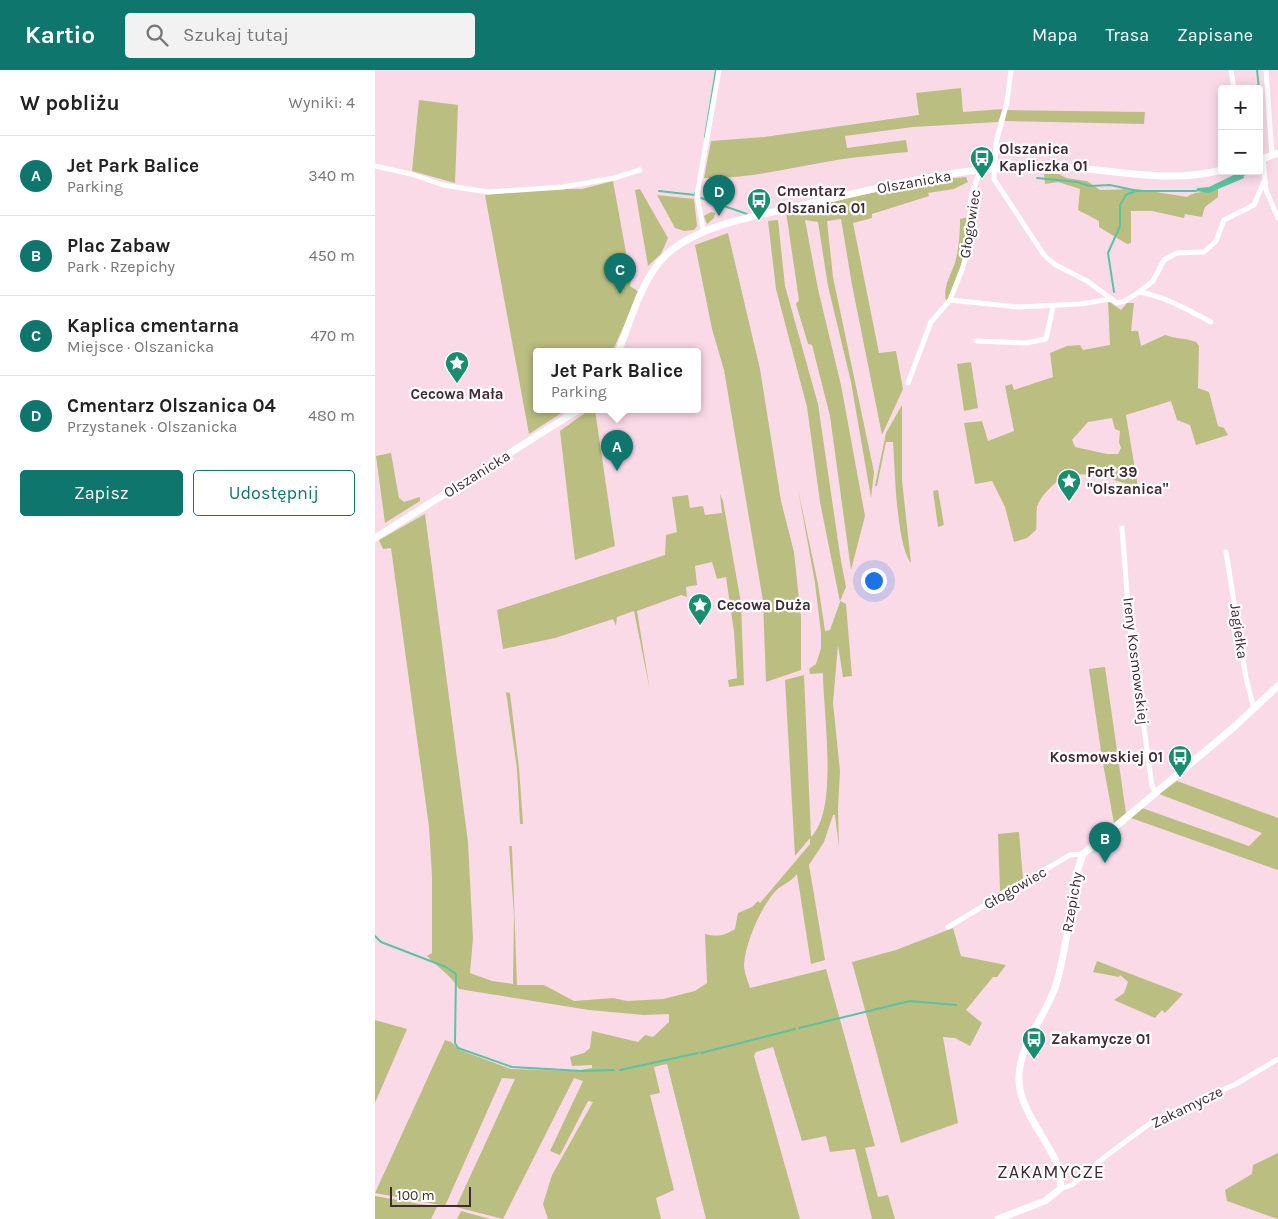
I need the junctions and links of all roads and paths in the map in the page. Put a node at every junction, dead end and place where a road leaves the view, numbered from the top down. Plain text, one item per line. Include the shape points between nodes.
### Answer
1 (719, 70) edge
2 (1011, 70) edge
3 (1231, 70) edge
4 (1266, 70) edge
5 (1233, 85) edge
6 (1275, 154) edge
7 (1263, 158) edge
8 (375, 166) edge
9 (993, 169) junction
10 (641, 170) dead end
11 (980, 171) junction
12 (1218, 171) edge
13 (1263, 174) edge
14 (1264, 181) junction
15 (1278, 218) edge
16 (704, 233) junction
17 (1139, 292) junction
18 (1112, 299) junction
19 (950, 300) junction
20 (1053, 307) junction
21 (1211, 322) dead end
22 (976, 342) dead end
23 (619, 348) edge
24 (908, 383) dead end
25 (573, 413) edge
26 (1121, 528) dead end
27 (375, 538) edge
28 (1226, 552) dead end
29 (1278, 686) edge
30 (1254, 709) junction
31 (1156, 793) junction
32 (1083, 854) junction
33 (948, 927) dead end
34 (1278, 1059) edge
35 (1060, 1189) junction
36 (998, 1219) edge

1 - 16 street via 697,194
2 - 9 street via 1007,102 995,143
3 - 5 street
4 - 6 street
6 - 7 street
8 - 10 street via 443,185 488,192 571,186
9 - 11 street, Olszanicka
9 - 12 street, Olszanicka via 1064,166 1161,178
9 - 18 street via 999,188 1044,255
11 - 16 street, Olszanicka via 883,186
11 - 19 street, Głogowiec via 971,196 969,243
13 - 14 street
14 - 15 street
14 - 17 street via 1253,207 1225,220 1216,241 1204,252 1170,256 1161,263 1153,281
16 - 23 street, Olszanicka via 674,248 657,266 643,290
17 - 18 street via 1125,301
17 - 21 street via 1158,296
18 - 20 street
19 - 20 street
19 - 24 street, Głogowiec via 931,322
20 - 22 street via 1046,340
25 - 27 street, Olszanicka
26 - 31 street, Ireny Kosmowskiej via 1135,661 1152,786
28 - 30 street, Jagiełka
29 - 30 street, Rzepichy
30 - 31 street, Rzepichy
31 - 32 street, Rzepichy
32 - 33 street, Głogowiec via 1063,859
32 - 35 street, Rzepichy via 1077,869 1060,970 1026,1047 1019,1076 1024,1106 1058,1168
34 - 35 street, Zakamycze via 1236,1084 1156,1119 1072,1185
35 - 36 street, Zakamycze via 1045,1201

